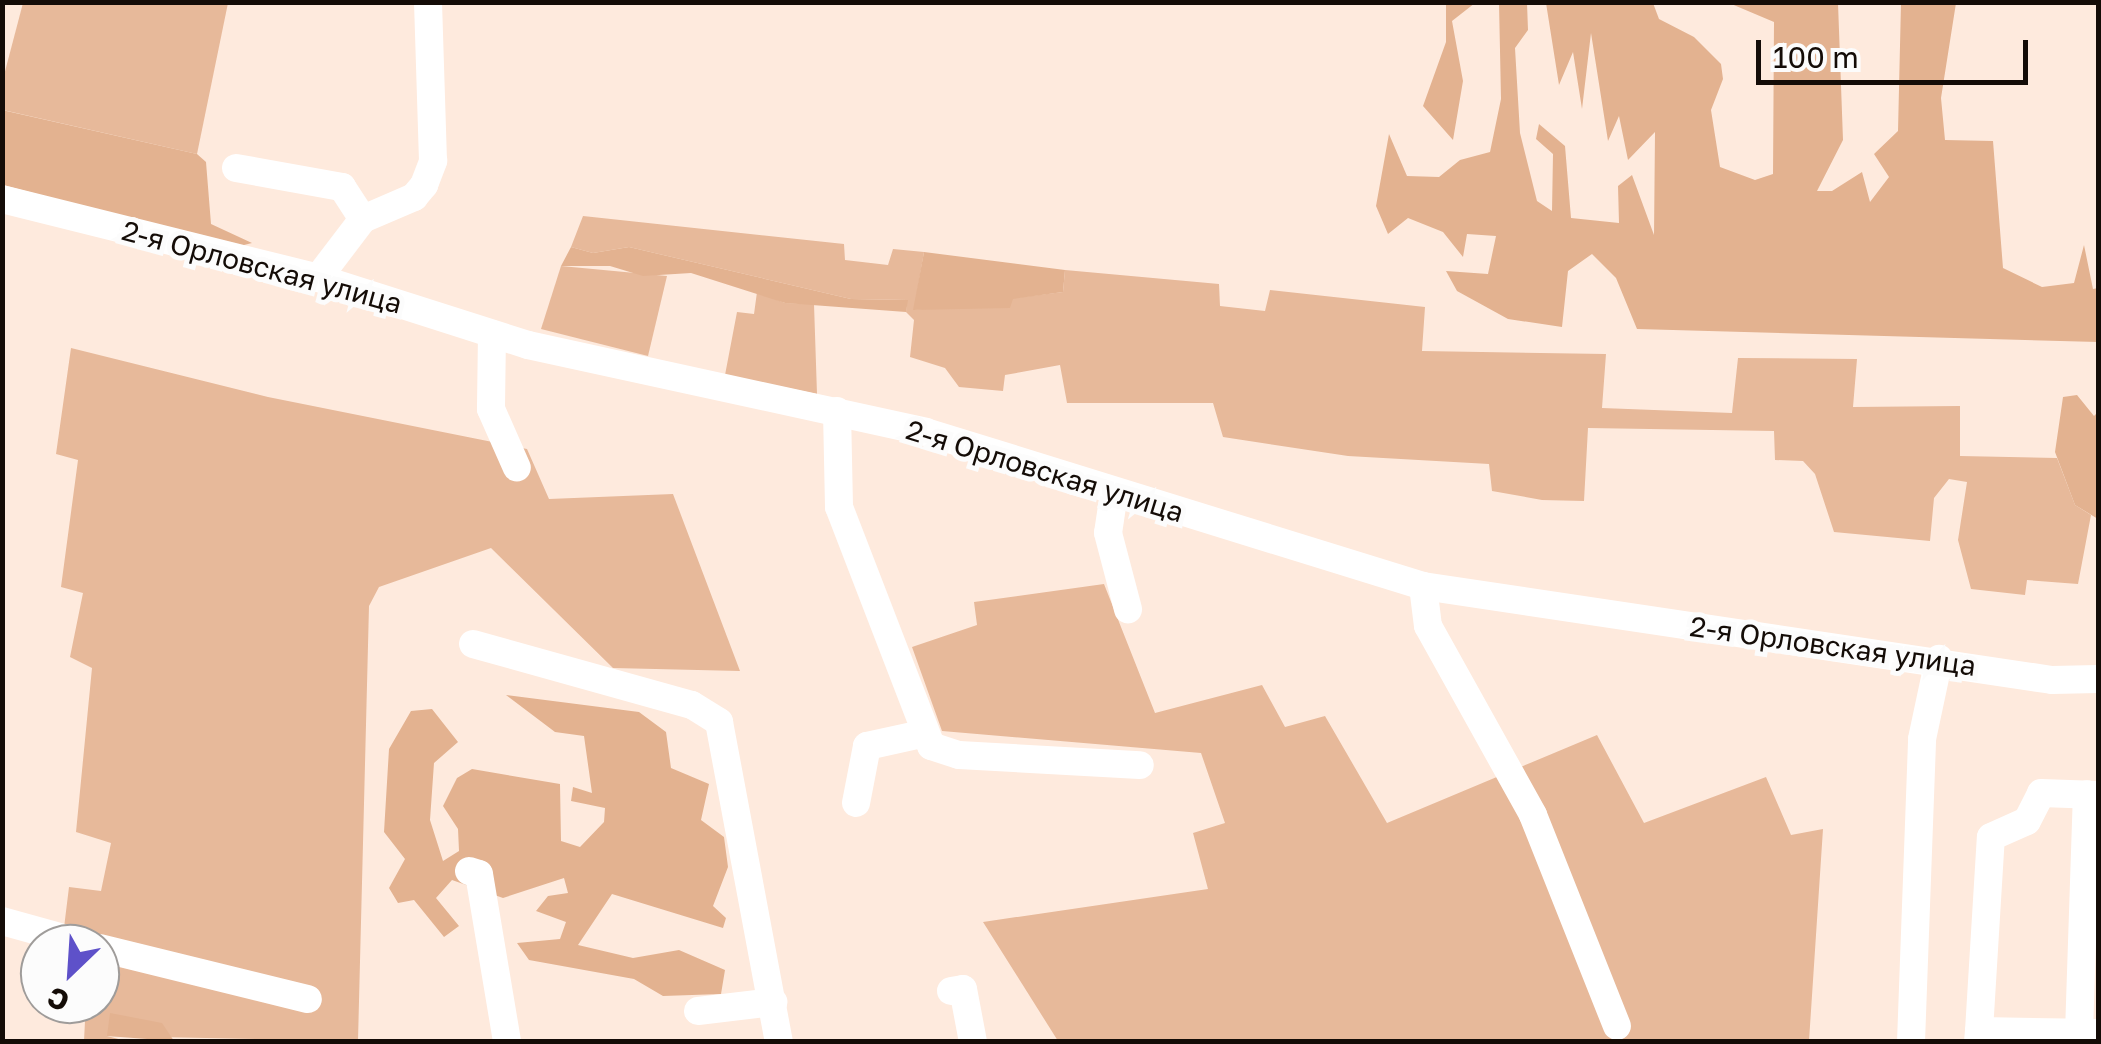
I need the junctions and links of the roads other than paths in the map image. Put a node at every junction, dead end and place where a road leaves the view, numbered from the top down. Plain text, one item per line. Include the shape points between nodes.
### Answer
1 (428, 2) edge
2 (236, 168) dead end
3 (2, 200) edge
4 (364, 219) junction
5 (318, 278) junction
6 (492, 334) junction
7 (837, 411) junction
8 (517, 468) dead end
9 (1114, 492) junction
10 (1423, 586) junction
11 (1128, 609) dead end
12 (474, 644) dead end
13 (1939, 659) junction
14 (2098, 679) edge
15 (926, 733) junction
16 (1140, 765) dead end
17 (2093, 794) edge
18 (856, 803) dead end
19 (469, 871) dead end
20 (120, 953) edge
21 (951, 990) dead end
22 (308, 999) dead end
23 (772, 1002) junction
24 (698, 1011) dead end
25 (1618, 1026) dead end
26 (2088, 1033) edge
27 (1978, 1036) edge
28 (507, 1042) edge
29 (779, 1042) edge
30 (973, 1042) edge
31 (1911, 1042) edge

1 - 4 street via 433,162 414,198
2 - 4 street via 342,187
3 - 5 street, 2-я Орловская улица
4 - 5 street
5 - 6 street, 2-я Орловская улица
6 - 7 street, 2-я Орловская улица
6 - 8 street via 491,409
7 - 9 street, 2-я Орловская улица
7 - 15 street via 839,507
9 - 10 street, 2-я Орловская улица
9 - 11 street via 1108,533
10 - 13 street, 2-я Орловская улица
10 - 25 street via 1428,626 1541,832
12 - 23 street via 692,704 720,722 724,772
13 - 14 street, 2-я Орловская улица via 2052,680
13 - 31 street via 1922,739
15 - 16 street via 931,746 959,756
15 - 18 street via 867,746
17 - 26 street
17 - 27 street via 2041,793 2026,821 1991,837
19 - 28 street via 479,874
20 - 22 street
21 - 30 street via 962,989
23 - 24 street
23 - 29 street
26 - 27 street

